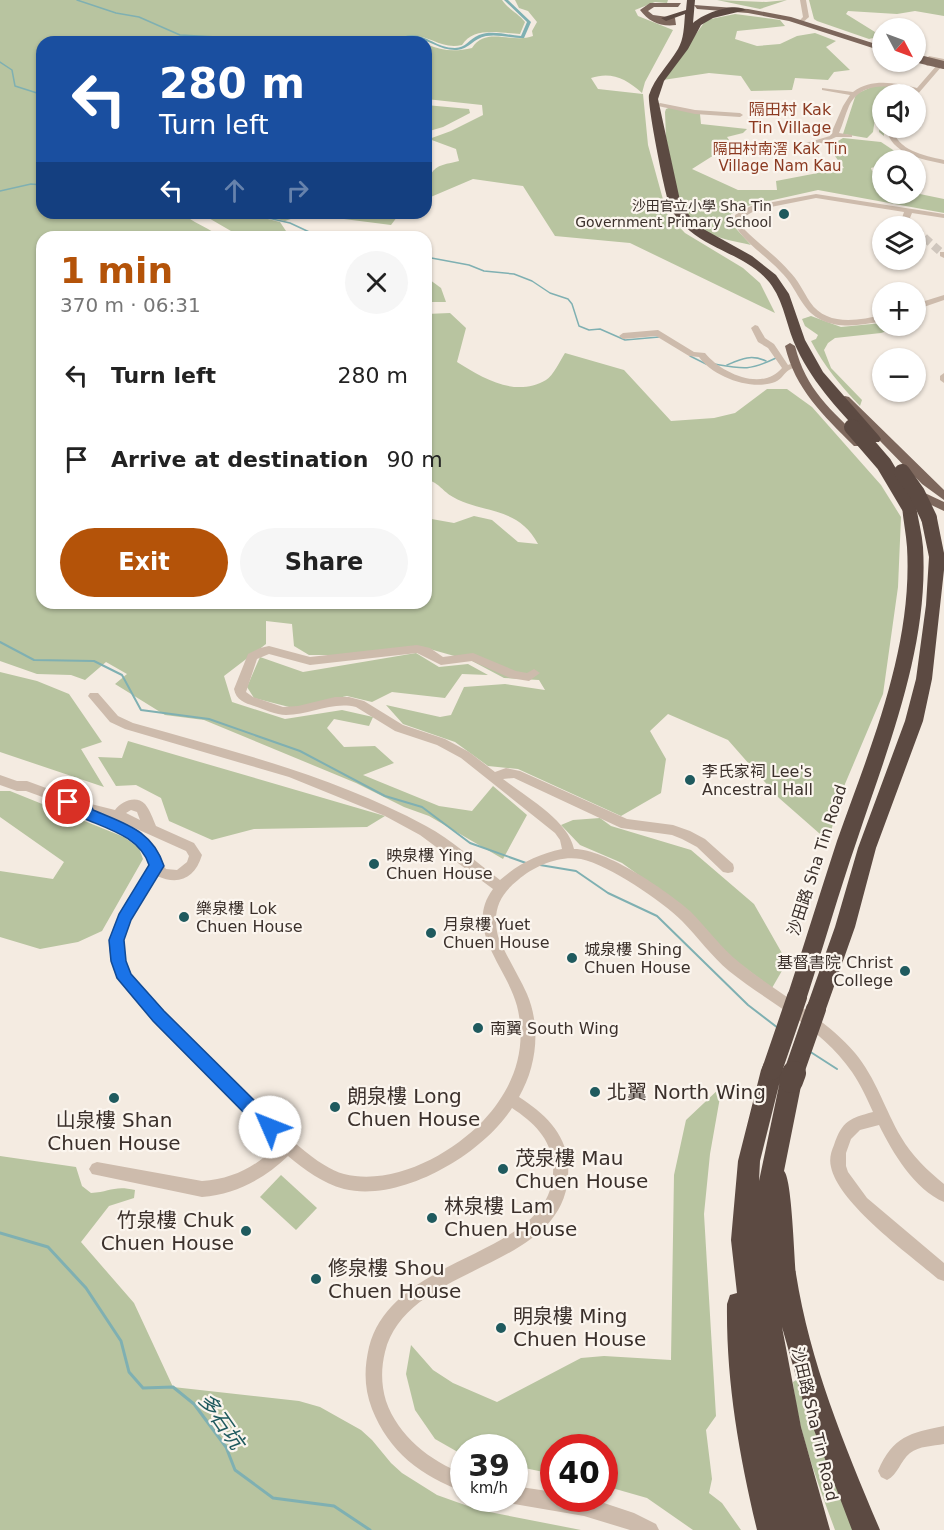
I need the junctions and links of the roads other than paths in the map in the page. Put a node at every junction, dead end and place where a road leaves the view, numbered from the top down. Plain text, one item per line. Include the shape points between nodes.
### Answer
1 (691, 0) edge
2 (713, 0) edge
3 (804, 4) edge
4 (682, 6) edge
5 (704, 7) dead end
6 (749, 10) junction
7 (783, 14) junction
8 (666, 21) junction
9 (803, 21) junction
10 (683, 36) junction
11 (872, 45) edge
12 (926, 60) edge
13 (943, 64) edge
14 (924, 84) edge
15 (872, 85) edge
16 (824, 89) dead end
17 (854, 94) junction
18 (657, 100) junction
19 (740, 115) dead end
20 (835, 135) junction
21 (850, 136) dead end
22 (892, 138) edge
23 (803, 145) dead end
24 (944, 162) edge
25 (909, 210) junction
26 (907, 216) edge
27 (944, 216) edge
28 (944, 297) edge
29 (926, 303) edge
30 (872, 320) edge
31 (755, 328) dead end
32 (624, 332) dead end
33 (790, 346) junction
34 (790, 367) junction
35 (825, 383) junction
36 (944, 496) edge
37 (936, 512) edge
38 (534, 673) dead end
39 (94, 696) dead end
40 (494, 777) junction
41 (0, 780) edge
42 (86, 808) junction
43 (120, 816) junction
44 (126, 830) junction
45 (183, 844) junction
46 (569, 854) junction
47 (156, 863) junction
48 (728, 868) dead end
49 (171, 876) junction
50 (505, 883) junction
51 (135, 903) junction
52 (781, 1076) junction
53 (510, 1099) junction
54 (883, 1117) junction
55 (778, 1134) junction
56 (289, 1145) junction
57 (97, 1169) dead end
58 (944, 1194) edge
59 (743, 1240) junction
60 (944, 1273) edge
61 (944, 1435) edge
62 (887, 1471) dead end
63 (450, 1476) edge
64 (802, 1479) junction
65 (528, 1497) edge
66 (650, 1530) edge
67 (771, 1530) edge
68 (794, 1530) edge
69 (816, 1530) edge
70 (826, 1530) edge
71 (866, 1530) edge

1 - 10 highway
2 - 6 highway
3 - 7 main road via 795,13
3 - 9 street
4 - 8 highway
4 - 8 main road via 648,6 644,12
4 - 10 highway
5 - 6 main road
6 - 7 main road
6 - 9 main road
6 - 10 highway via 699,20
7 - 9 main road
8 - 10 highway
9 - 11 main road
10 - 18 highway
10 - 33 highway, 沙田路 Sha Tin Road via 653,81 648,97 669,205 691,233 741,261 763,280 778,305
12 - 13 main road, bridge
13 - 14 street
15 - 17 street
16 - 17 street
17 - 20 street
18 - 19 street via 695,112
18 - 35 highway, 沙田路 Sha Tin Road via 678,212 693,228 749,259 771,278 784,297 803,351
20 - 21 street
20 - 23 street via 826,141
22 - 24 street via 905,149
25 - 26 street
25 - 27 street
25 - 30 street via 816,196 754,208 742,212 737,219 740,229 794,281 808,306 821,316 850,323
28 - 29 street
31 - 34 street via 761,340
32 - 34 street via 662,335 692,354 702,355 708,364 736,379 773,380
33 - 34 main road
33 - 52 highway, 沙田路 Sha Tin Road, bridge via 812,382 884,464 909,506 916,571 899,675 882,740 796,997
34 - 37 main road via 815,400 883,468
35 - 36 main road
35 - 37 highway, 沙田路 Sha Tin Road, bridge
37 - 52 highway, 沙田路 Sha Tin Road, bridge via 934,605 914,721 867,848 816,1009
38 - 40 street via 519,676 470,656 441,661 417,649 310,661 269,650 252,657 242,679 243,696 279,711 335,701 356,702 399,728 454,748
39 - 50 street via 114,719 129,726 292,773 410,822
40 - 46 street via 559,828
40 - 48 street via 516,774 629,825 686,835
41 - 42 street via 27,792 33,790
42 - 43 street
42 - 44 street via 88,814
43 - 44 street
43 - 45 street
44 - 47 street via 141,839
45 - 47 street via 166,847
45 - 49 street via 195,852 195,862 184,873
46 - 50 street via 546,858
46 - 54 street via 603,862 679,910 726,960 843,1049 860,1070
47 - 49 street via 162,873
47 - 51 street
49 - 51 street
50 - 53 street via 491,899 490,930 520,993 529,1029 526,1063
51 - 56 street via 116,940 125,978
52 - 55 highway, 沙田路 Sha Tin Road
52 - 59 highway, 沙田路 Sha Tin Road via 749,1161
53 - 56 street via 497,1118 464,1147 419,1172 385,1182 366,1184 333,1178 313,1167
53 - 63 street via 541,1121 557,1145 562,1176 549,1208 522,1236 408,1300 386,1326 374,1356 375,1393 384,1418 403,1444 425,1464
54 - 58 street via 907,1159
54 - 60 street via 856,1124 845,1134 838,1153 842,1178 862,1203
55 - 64 highway, 沙田路 Sha Tin Road via 765,1208 767,1310 782,1402
55 - 71 highway via 780,1246 794,1332 822,1420
56 - 57 street via 260,1172 217,1188 202,1189
59 - 67 highway via 739,1341 751,1437
59 - 68 highway, 沙田路 Sha Tin Road via 762,1403
61 - 62 street via 902,1447
64 - 69 highway, 沙田路 Sha Tin Road
64 - 70 highway
65 - 66 street via 624,1517

